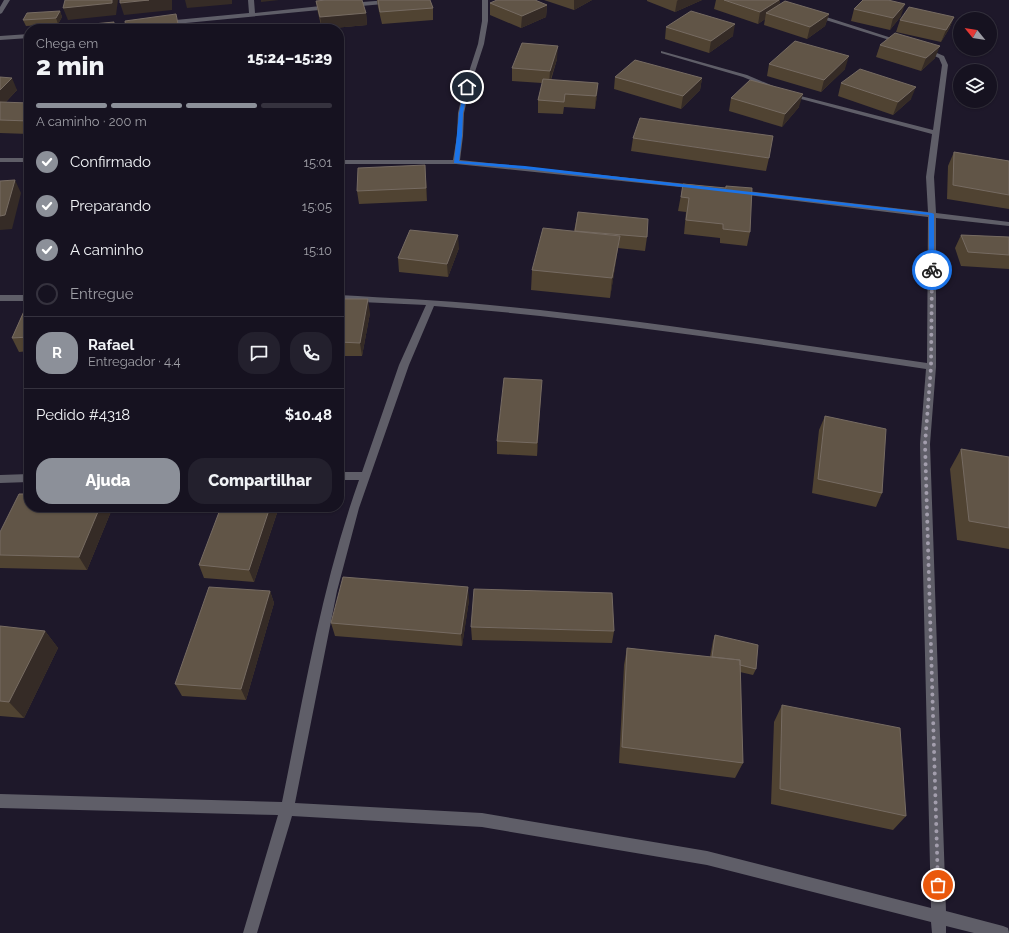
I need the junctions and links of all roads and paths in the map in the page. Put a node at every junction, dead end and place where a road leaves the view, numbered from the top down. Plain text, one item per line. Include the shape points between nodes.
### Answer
1 (7, 0) edge
2 (251, 0) edge
3 (406, 0) edge
4 (485, 0) edge
5 (336, 6) edge
6 (344, 6) edge
7 (0, 12) edge
8 (808, 13) edge
9 (252, 14) junction
10 (160, 23) edge
11 (24, 36) edge
12 (0, 38) edge
13 (905, 43) edge
14 (918, 47) edge
15 (663, 52) dead end
16 (935, 133) junction
17 (0, 160) edge
18 (24, 160) edge
19 (344, 162) edge
20 (456, 162) junction
21 (705, 188) edge
22 (728, 191) edge
23 (932, 214) junction
24 (1009, 224) edge
25 (0, 298) edge
26 (24, 298) edge
27 (344, 298) edge
28 (431, 303) junction
29 (931, 367) junction
30 (344, 476) edge
31 (365, 476) junction
32 (24, 478) edge
33 (0, 479) edge
34 (0, 801) edge
35 (287, 808) junction
36 (939, 916) junction
37 (250, 933) edge
38 (939, 933) edge
39 (1003, 933) edge

1 - 7 street
2 - 9 street
3 - 6 street
4 - 20 street via 481,44 461,113
5 - 9 street
8 - 13 street
9 - 10 street
11 - 12 street
14 - 16 street via 942,57 945,65
15 - 16 street via 745,76 799,98
16 - 23 street via 930,177
17 - 18 street
19 - 20 street
20 - 21 street
22 - 23 street
23 - 24 street
23 - 29 street
25 - 26 street
27 - 28 street
28 - 29 street via 649,327
28 - 31 street via 404,364
29 - 36 street via 925,444
30 - 31 street
31 - 35 street via 331,591
32 - 33 street
34 - 35 street
35 - 36 street via 482,820 707,858
35 - 37 street
36 - 38 street
36 - 39 street

